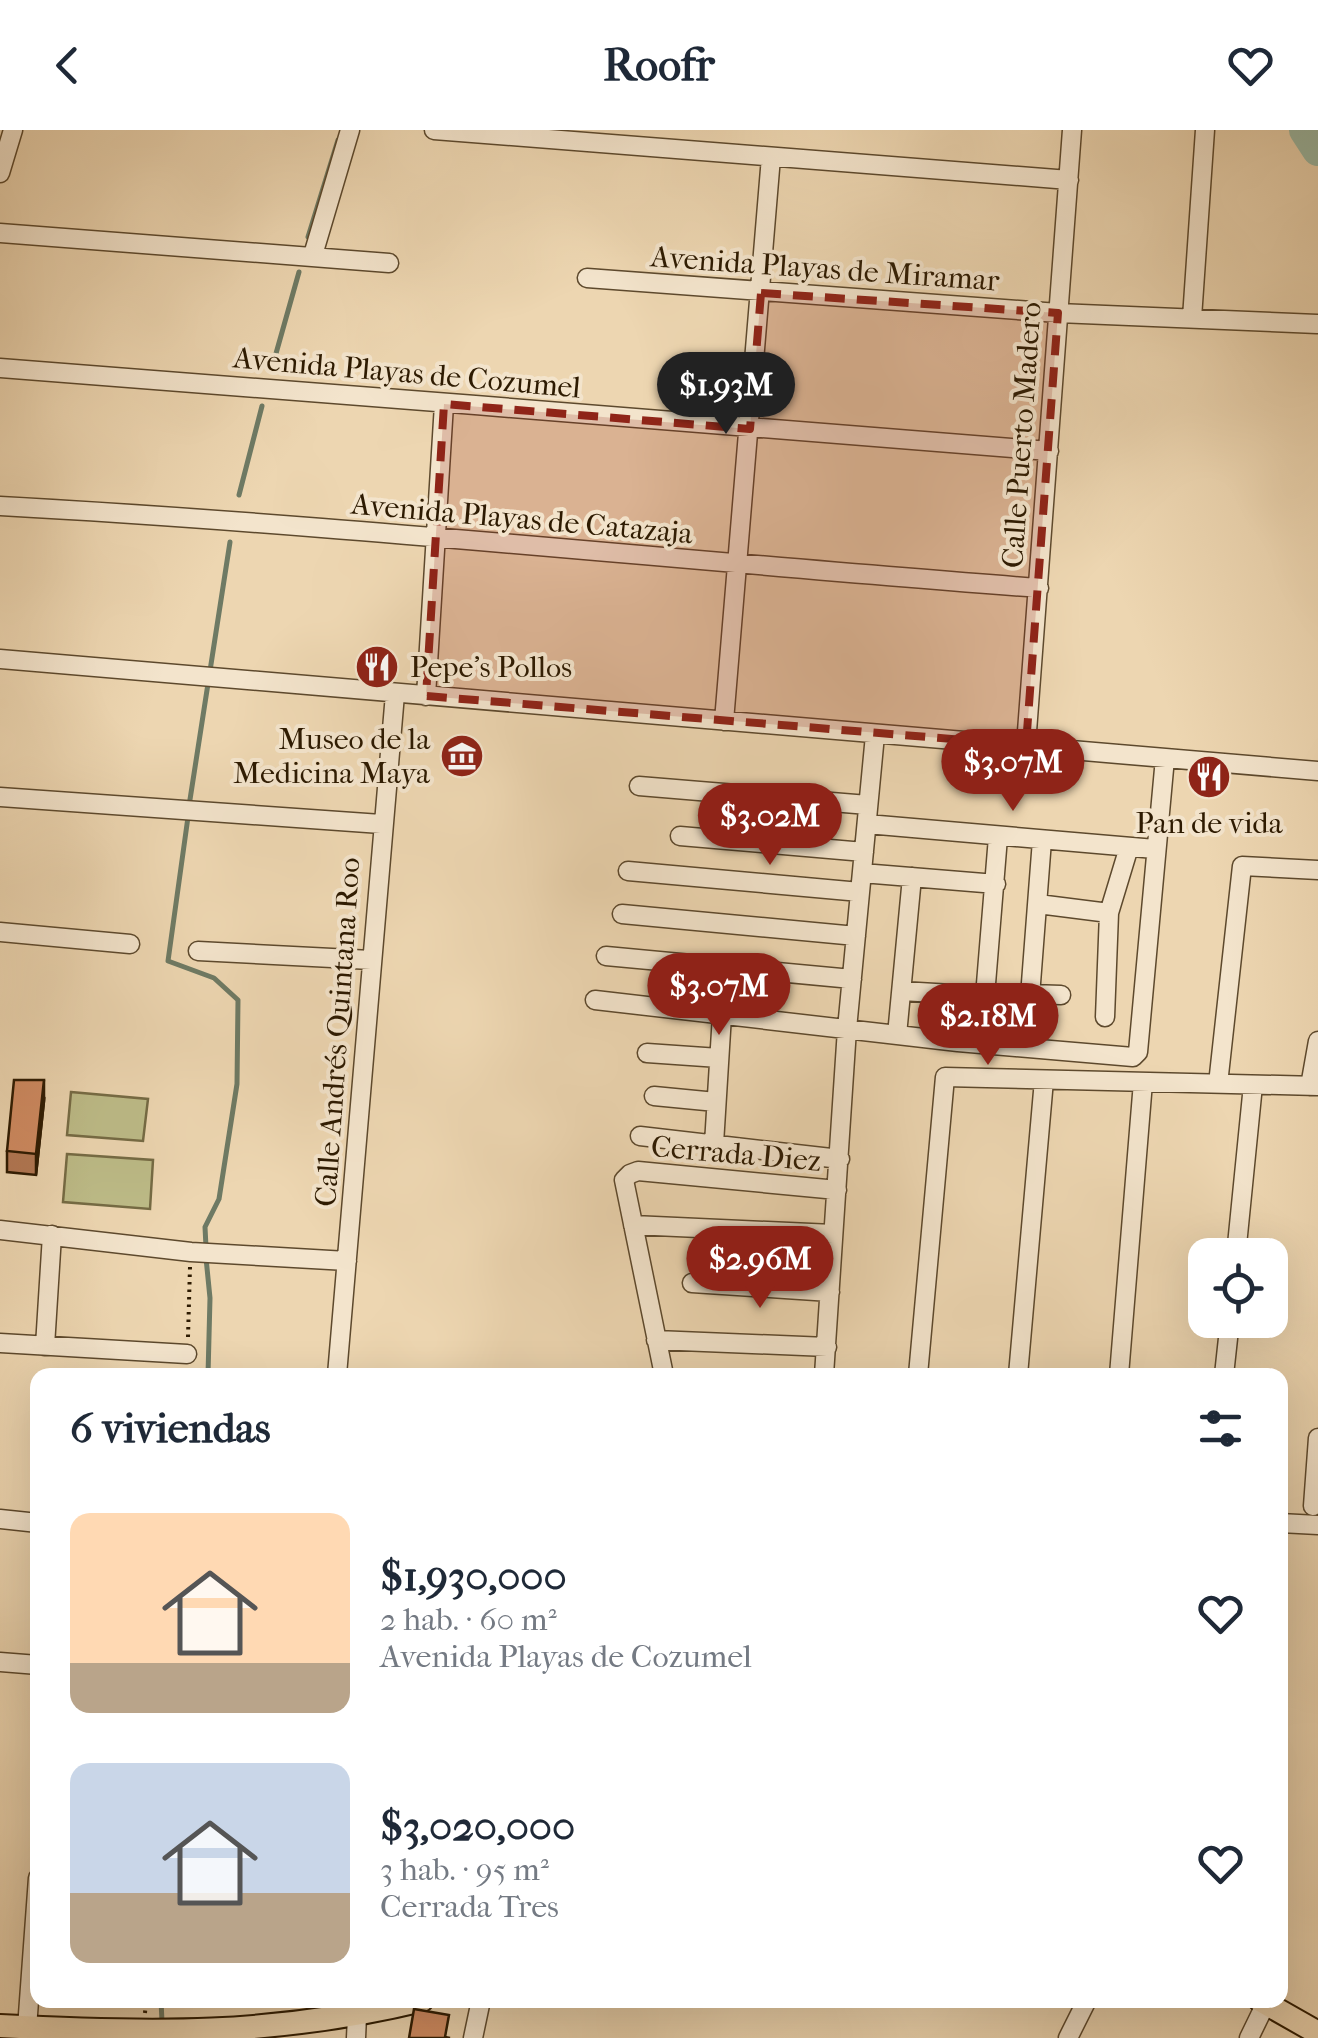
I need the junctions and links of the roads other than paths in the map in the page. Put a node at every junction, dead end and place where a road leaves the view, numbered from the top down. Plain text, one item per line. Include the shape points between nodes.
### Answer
1 (14, 130) edge
2 (350, 130) edge
3 (434, 130) edge
4 (1072, 130) edge
5 (1205, 130) edge
6 (480, 131) edge
7 (771, 157) junction
8 (0, 173) edge
9 (1068, 180) junction
10 (0, 233) edge
11 (304, 254) junction
12 (389, 262) dead end
13 (587, 278) dead end
14 (760, 293) junction
15 (1058, 314) junction
16 (1192, 318) junction
17 (1317, 324) edge
18 (0, 368) edge
19 (444, 404) junction
20 (750, 429) junction
21 (1049, 452) junction
22 (0, 506) edge
23 (437, 540) junction
24 (739, 566) junction
25 (1039, 588) junction
26 (0, 659) edge
27 (395, 694) junction
28 (426, 696) junction
29 (724, 721) junction
30 (875, 735) junction
31 (1026, 745) junction
32 (1165, 758) junction
33 (1318, 771) edge
34 (638, 786) dead end
35 (0, 797) edge
36 (868, 815) junction
37 (382, 824) junction
38 (680, 836) dead end
39 (998, 837) junction
40 (1042, 840) junction
41 (1129, 848) junction
42 (1155, 849) junction
43 (864, 852) junction
44 (1318, 870) edge
45 (628, 871) dead end
46 (912, 877) junction
47 (861, 882) junction
48 (996, 884) junction
49 (1038, 904) junction
50 (622, 914) dead end
51 (1109, 914) junction
52 (0, 932) edge
53 (856, 936) junction
54 (130, 944) dead end
55 (198, 952) dead end
56 (606, 956) dead end
57 (371, 960) junction
58 (852, 979) junction
59 (902, 991) junction
60 (1030, 994) junction
61 (1060, 995) dead end
62 (595, 1000) dead end
63 (722, 1014) junction
64 (1105, 1017) dead end
65 (848, 1029) junction
66 (897, 1035) junction
67 (1318, 1041) edge
68 (1026, 1048) junction
69 (647, 1054) dead end
70 (720, 1058) junction
71 (1044, 1080) junction
72 (1143, 1082) junction
73 (1218, 1084) junction
74 (1253, 1084) junction
75 (1314, 1086) edge
76 (654, 1096) dead end
77 (716, 1102) junction
78 (640, 1136) dead end
79 (714, 1144) junction
80 (840, 1159) junction
81 (837, 1190) junction
82 (633, 1225) junction
83 (0, 1230) edge
84 (834, 1234) junction
85 (52, 1235) junction
86 (1238, 1238) edge
87 (348, 1261) junction
88 (692, 1283) dead end
89 (830, 1292) junction
90 (1228, 1338) edge
91 (656, 1340) junction
92 (0, 1343) edge
93 (45, 1346) junction
94 (827, 1347) junction
95 (187, 1354) road end
96 (339, 1368) edge
97 (662, 1368) edge
98 (825, 1368) edge
99 (919, 1368) edge
100 (1019, 1368) edge
101 (1120, 1368) edge
102 (1225, 1368) edge
103 (1318, 1438) edge
104 (1316, 1516) edge
105 (0, 1519) edge
106 (1288, 1521) edge
107 (30, 1522) edge
108 (0, 1662) edge
109 (30, 1665) edge
110 (30, 1987) edge
111 (403, 2008) edge
112 (480, 2008) edge
113 (1083, 2008) edge
114 (1260, 2008) edge
115 (1273, 2008) edge
116 (0, 2026) edge
117 (357, 2027) edge
118 (27, 2028) junction
119 (1318, 2034) edge
120 (474, 2038) edge
121 (1068, 2038) edge
122 (1248, 2038) edge

1 - 8 street
2 - 11 street
3 - 6 street
4 - 9 street, Calle Puerto Madero
5 - 16 street
6 - 7 street
7 - 9 street
7 - 14 street
9 - 15 street, Calle Puerto Madero
10 - 11 street
11 - 12 street
13 - 14 street, Avenida Playas de Miramar
14 - 15 street, Avenida Playas de Miramar
14 - 20 street
15 - 16 street, Avenida Playas de Miramar
15 - 21 street, Calle Puerto Madero
16 - 17 street, Avenida Playas de Miramar
18 - 19 street, Avenida Playas de Cozumel
19 - 20 street, Avenida Playas de Cozumel
19 - 23 street
20 - 21 street, Avenida Playas de Cozumel
20 - 24 street
21 - 25 street, Calle Puerto Madero
22 - 23 street, Avenida Playas de Catazaja via 250,520
23 - 24 street, Avenida Playas de Catazaja
23 - 28 street
24 - 25 street, Avenida Playas de Catazaja
24 - 29 street
25 - 31 street, Calle Puerto Madero
26 - 27 street
27 - 28 street
27 - 37 street, Calle Andrés Quintana Roo
28 - 29 street
29 - 30 street
30 - 31 street
30 - 36 street
31 - 32 street
32 - 33 street
32 - 42 street
34 - 36 street
35 - 37 street
36 - 39 street
36 - 43 street
37 - 57 street, Calle Andrés Quintana Roo
38 - 43 street
39 - 40 street
39 - 48 street
40 - 41 street
40 - 49 street
41 - 42 street
41 - 51 street
42 - 68 street via 1138,1052 1133,1057
43 - 47 street
44 - 73 street via 1242,866
45 - 47 street
46 - 47 street
46 - 48 street
46 - 59 street
47 - 53 street
48 - 59 street via 984,996
49 - 51 street
49 - 60 street
50 - 53 street
51 - 64 street
52 - 54 street
53 - 58 street
55 - 57 street
56 - 58 street
57 - 87 street, Calle Andrés Quintana Roo
58 - 65 street
59 - 66 street
60 - 61 street
60 - 68 street
62 - 63 street
63 - 65 street
63 - 70 street
65 - 66 street
65 - 80 street
66 - 68 street
67 - 75 street
69 - 70 street
70 - 77 street
71 - 72 street
71 - 99 street via 945,1078
71 - 100 street
72 - 73 street
72 - 101 street
73 - 74 street
74 - 75 street
74 - 86 street
76 - 77 street
77 - 79 street
78 - 79 street
79 - 80 street
80 - 81 street
81 - 82 street, Cerrada Diez via 638,1171 624,1180
81 - 84 street
82 - 84 street
82 - 91 street
83 - 85 street
84 - 89 street
85 - 87 street
85 - 93 street
87 - 96 street, Calle Andrés Quintana Roo
88 - 89 street
89 - 94 street
90 - 102 street
91 - 94 street
91 - 97 street
92 - 93 street
93 - 95 street
94 - 98 street
103 - 104 street
104 - 106 street
105 - 107 street
108 - 109 street
110 - 118 street
111 - 117 main road
112 - 120 street
113 - 121 street
114 - 122 street
115 - 119 main road
116 - 118 main road
117 - 118 main road via 161,2033

